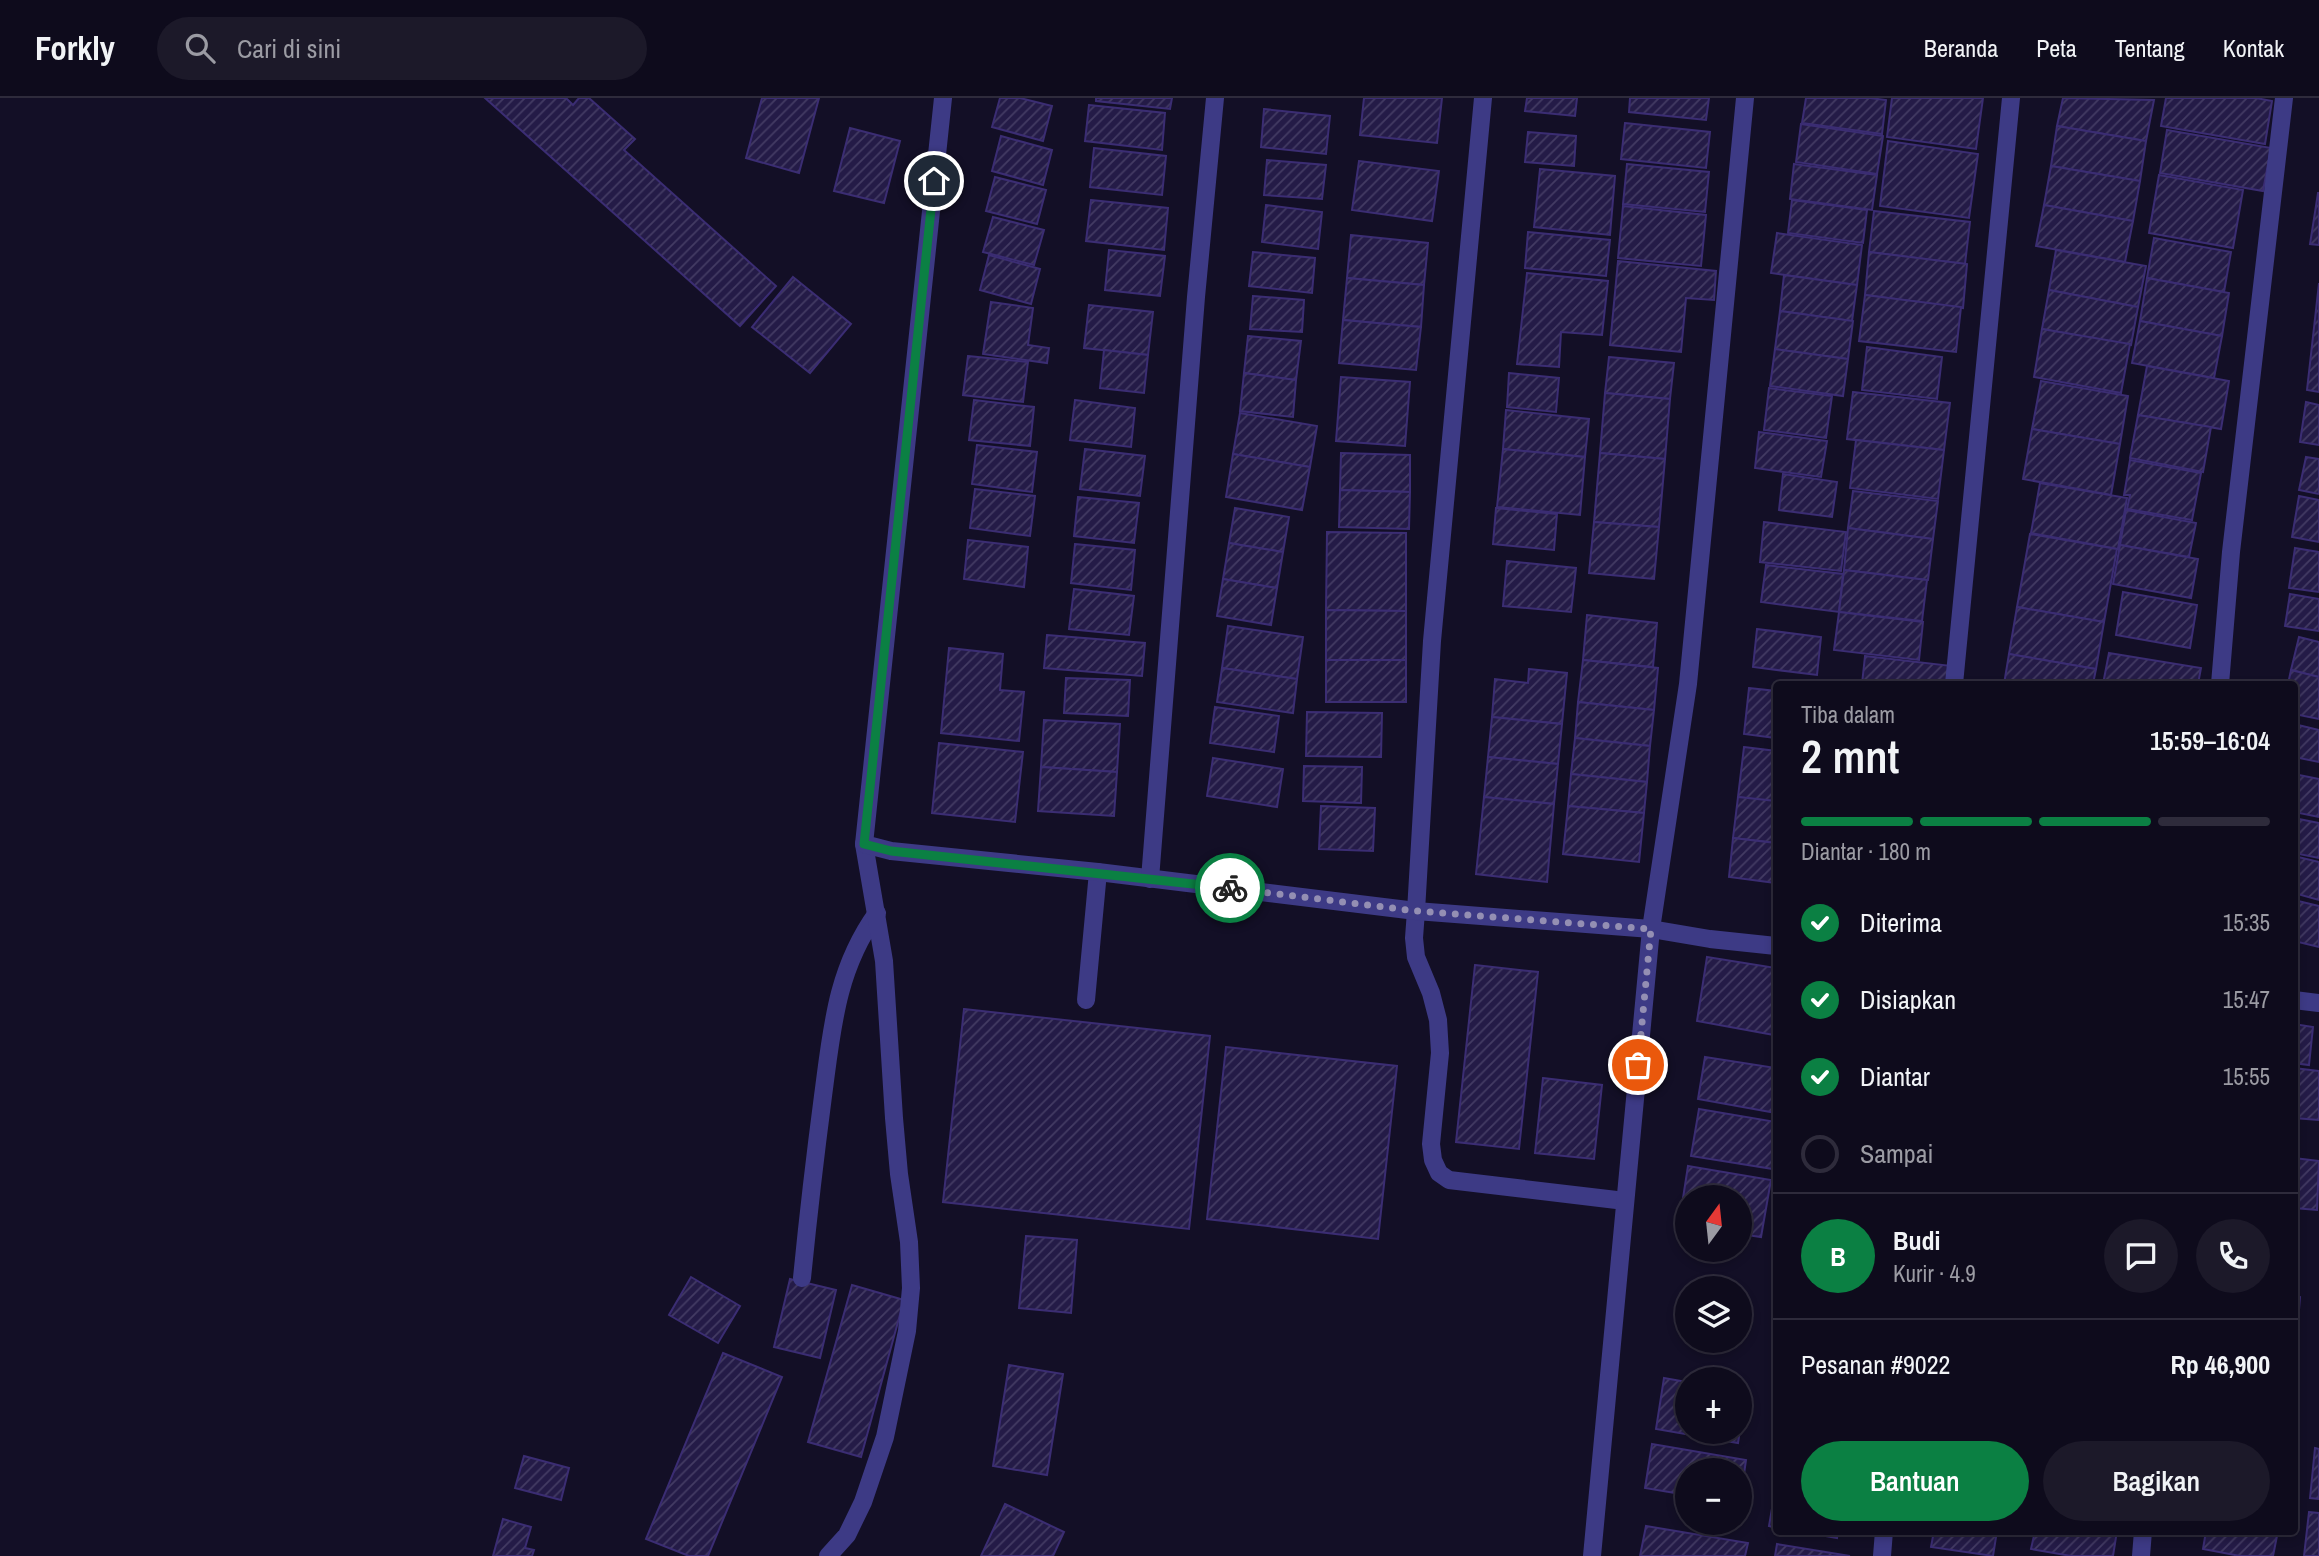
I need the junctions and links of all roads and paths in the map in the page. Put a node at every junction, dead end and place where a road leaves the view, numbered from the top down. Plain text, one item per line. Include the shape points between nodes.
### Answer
1 (943, 98) edge
2 (1215, 98) edge
3 (1483, 98) edge
4 (1745, 98) edge
5 (2011, 98) edge
6 (2284, 98) edge
7 (1954, 681) edge
8 (2220, 681) edge
9 (864, 844) junction
10 (1098, 873) junction
11 (1150, 879) junction
12 (1416, 911) junction
13 (877, 913) junction
14 (1651, 929) junction
15 (1773, 946) edge
16 (1086, 1000) dead end
17 (2298, 1000) edge
18 (2319, 1003) edge
19 (1625, 1202) junction
20 (802, 1278) dead end
21 (1884, 1535) edge
22 (2143, 1535) edge
23 (828, 1556) edge
24 (1592, 1556) edge
25 (1882, 1556) edge
26 (2141, 1556) edge

1 - 9 street
2 - 11 street
3 - 12 street via 1432,641
4 - 14 street via 1689,684
5 - 7 street
6 - 8 street
9 - 10 street via 891,851
9 - 13 street
10 - 11 street
10 - 16 street
11 - 12 street
12 - 14 street
12 - 19 street via 1416,957 1438,1020 1440,1053 1432,1143 1439,1173 1449,1180
13 - 20 street via 847,966 837,1007
13 - 23 street via 911,1288 885,1437 858,1513 847,1535
14 - 15 street
14 - 19 street
17 - 18 street
19 - 24 street
21 - 25 street
22 - 26 street

